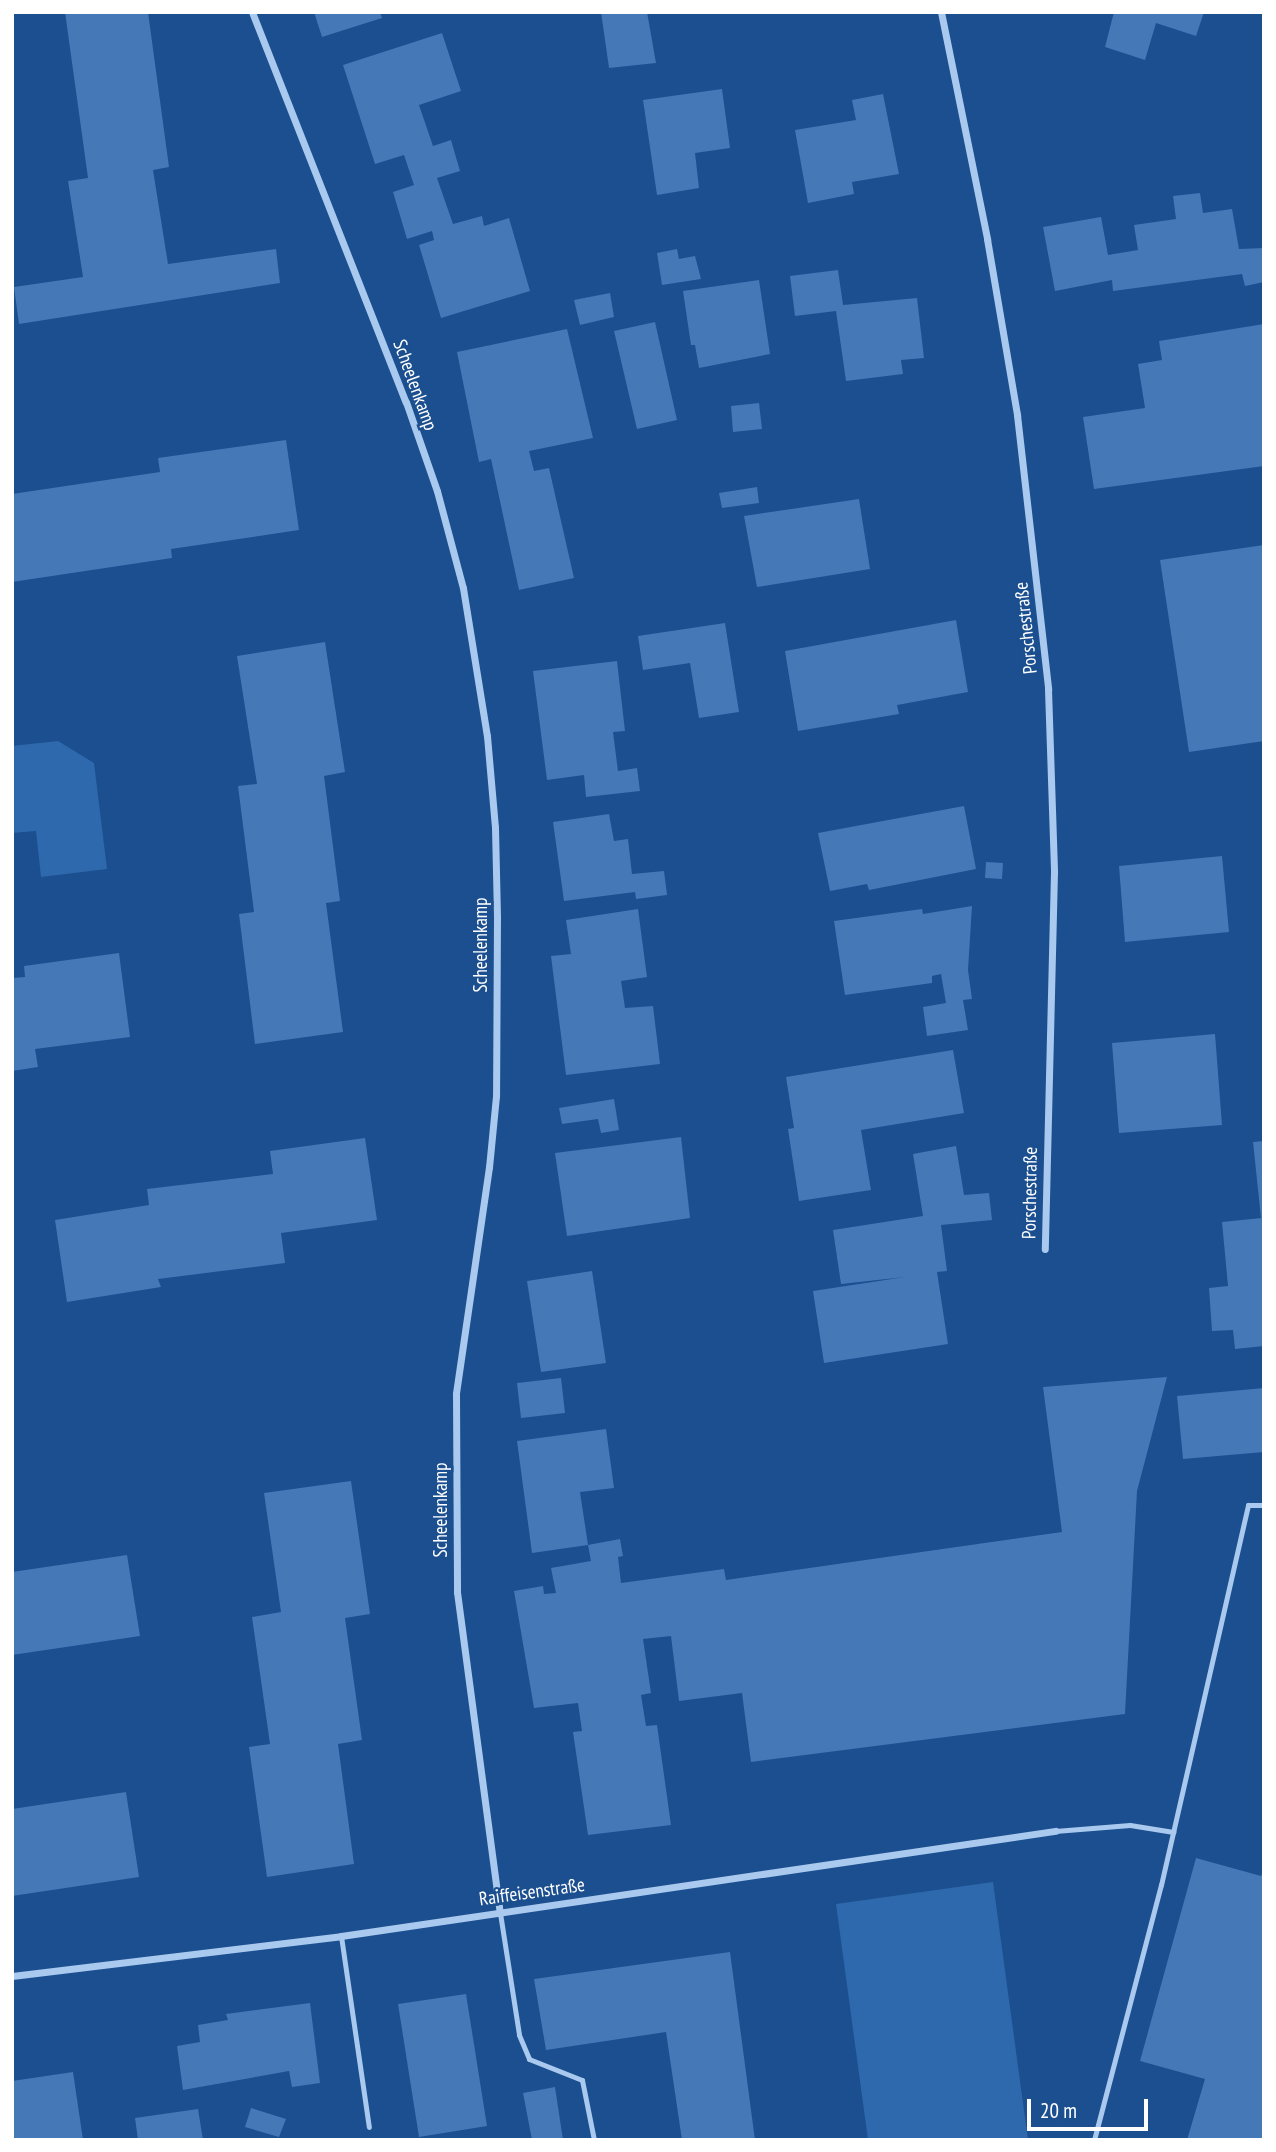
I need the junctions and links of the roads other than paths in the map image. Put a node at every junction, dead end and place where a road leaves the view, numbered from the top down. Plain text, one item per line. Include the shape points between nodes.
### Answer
1 (252, 12) edge
2 (941, 12) edge
3 (1045, 1249) dead end
4 (1264, 1505) edge
5 (1055, 1831) joint
6 (1173, 1832) junction
7 (500, 1913) junction
8 (341, 1936) junction
9 (12, 1976) edge
10 (369, 2127) dead end
11 (594, 2140) edge
12 (1094, 2140) edge

1 - 7 street, Scheelenkamp via 406,402 436,491 465,600 485,723 495,828 496,1096 456,1394 457,1579
2 - 3 street, Porschestraße via 1017,415 1048,689 1054,872
4 - 6 lane via 1248,1505
5 - 6 lane via 1130,1825
5 - 7 street, Raiffeisenstraße
6 - 12 lane
7 - 8 street, Raiffeisenstraße
7 - 11 lane via 519,2035 529,2059 582,2081
8 - 9 street, Raiffeisenstraße
8 - 10 lane

